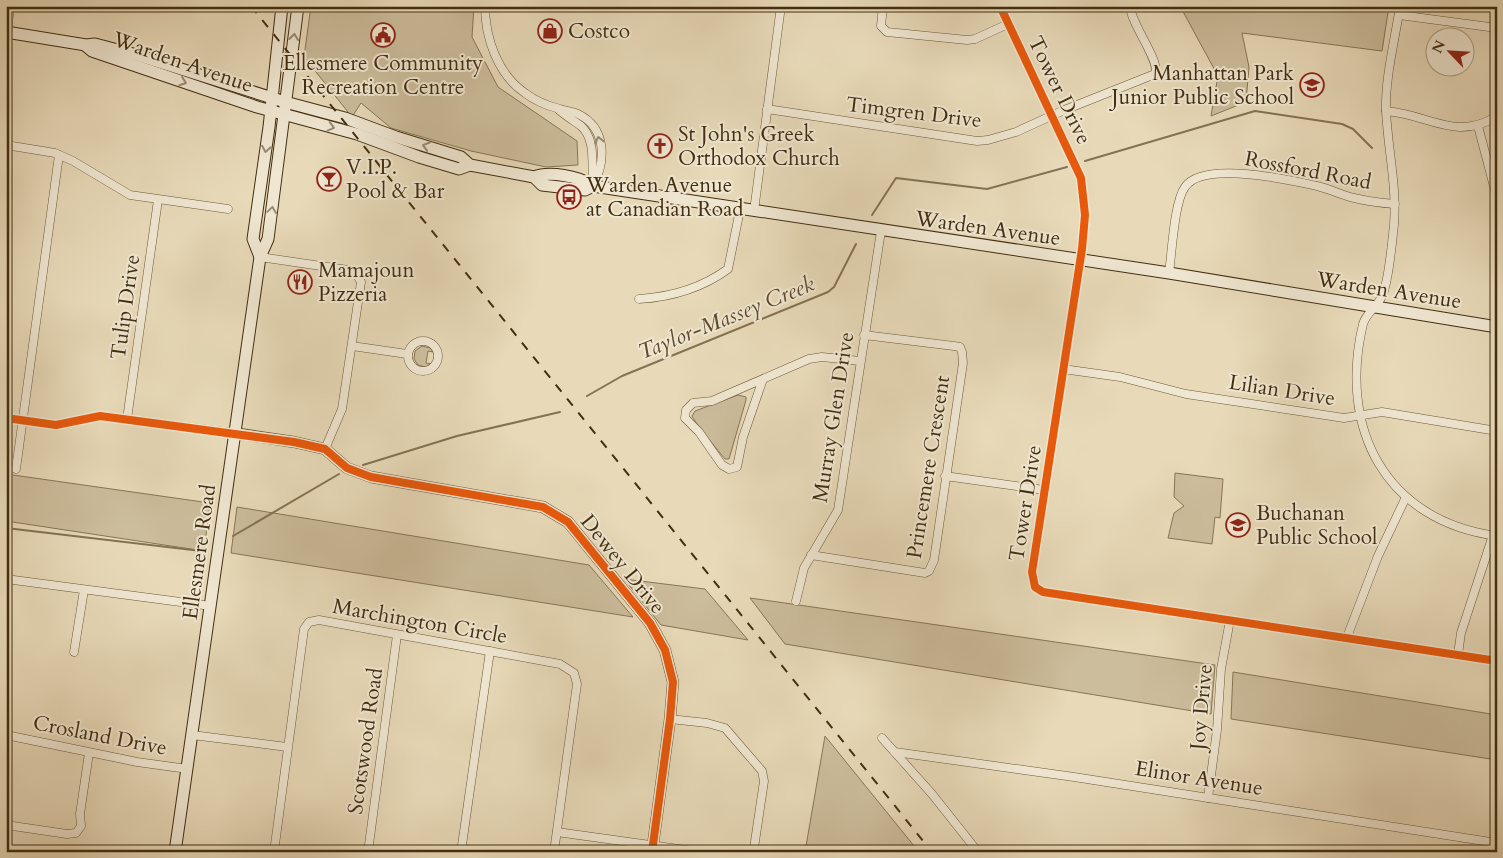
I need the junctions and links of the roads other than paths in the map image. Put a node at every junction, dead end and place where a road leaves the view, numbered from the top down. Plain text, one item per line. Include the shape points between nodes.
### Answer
1 (10, 6) edge
2 (282, 6) edge
3 (298, 6) edge
4 (486, 6) edge
5 (780, 6) edge
6 (883, 6) edge
7 (1000, 6) edge
8 (1130, 6) edge
9 (1400, 6) edge
10 (1399, 15) junction
11 (1008, 24) junction
12 (1497, 28) edge
13 (6, 32) edge
14 (86, 45) junction
15 (272, 98) junction
16 (286, 102) junction
17 (767, 109) junction
18 (271, 111) junction
19 (1386, 111) junction
20 (284, 115) junction
21 (1053, 116) junction
22 (1497, 116) edge
23 (1478, 126) junction
24 (6, 145) edge
25 (58, 155) junction
26 (470, 165) junction
27 (593, 186) junction
28 (1497, 198) edge
29 (158, 200) junction
30 (1395, 204) junction
31 (228, 209) dead end
32 (740, 210) junction
33 (754, 211) junction
34 (881, 231) junction
35 (260, 257) junction
36 (1079, 261) junction
37 (1169, 273) junction
38 (639, 299) dead end
39 (1374, 308) junction
40 (1497, 326) edge
41 (864, 335) junction
42 (352, 346) junction
43 (407, 354) junction
44 (860, 362) junction
45 (1063, 369) junction
46 (763, 379) junction
47 (1360, 416) junction
48 (6, 418) edge
49 (127, 419) junction
50 (23, 420) junction
51 (1497, 430) edge
52 (234, 433) junction
53 (325, 449) junction
54 (16, 469) dead end
55 (945, 476) junction
56 (1044, 490) junction
57 (1406, 497) junction
58 (1495, 536) edge
59 (811, 555) junction
60 (6, 579) edge
61 (84, 590) junction
62 (796, 600) dead end
63 (211, 606) junction
64 (1230, 620) junction
65 (398, 635) junction
66 (1347, 637) junction
67 (490, 651) junction
68 (74, 652) dead end
69 (1458, 654) junction
70 (1497, 661) edge
71 (670, 719) junction
72 (6, 735) edge
73 (192, 735) junction
74 (882, 738) dead end
75 (287, 747) junction
76 (895, 752) junction
77 (89, 753) junction
78 (188, 769) junction
79 (1208, 798) junction
80 (6, 826) edge
81 (557, 832) junction
82 (1497, 843) edge
83 (652, 849) edge
84 (175, 852) edge
85 (274, 852) edge
86 (368, 852) edge
87 (461, 852) edge
88 (554, 852) edge
89 (700, 852) edge
90 (752, 852) edge
91 (978, 852) edge

1 - 13 street
2 - 15 main road, Ellesmere Road
16 -> 3 main road, Ellesmere Road
4 - 27 street via 490,42 504,72 526,94 558,109 577,113 598,132 602,155
5 - 17 street
6 - 11 street via 881,26 887,32 967,40
7 - 11 street, Tower Drive
8 - 21 street, Timgren Drive via 1137,30 1156,64 1155,74
9 - 10 street
10 - 12 street
10 - 19 street
11 - 21 street, Tower Drive
13 - 14 main road, Warden Avenue
14 - 15 main road, Warden Avenue via 95,44 161,62
14 -> 18 main road, Warden Avenue via 92,51
15 - 16 main road, Warden Avenue
15 - 18 main road, Ellesmere Road
16 - 20 main road, Ellesmere Road
26 -> 16 main road, Warden Avenue via 461,157
17 - 21 street, Timgren Drive via 977,140 1016,132
17 - 33 street
18 - 20 main road, Warden Avenue
18 -> 35 main road, Ellesmere Road via 253,239
19 - 23 street via 1454,127
19 - 30 street
20 -> 26 main road, Warden Avenue via 357,134 419,158 459,169
35 -> 20 main road, Ellesmere Road via 268,239
21 - 36 street, Tower Drive via 1081,178 1085,216
22 - 23 street
23 - 28 street
24 - 25 street
25 - 29 street via 130,195
25 - 50 street
26 - 27 main road, Warden Avenue via 534,177 542,185 585,190
27 - 32 main road, Warden Avenue
29 - 31 street
29 - 49 street, Tulip Drive
30 - 37 street, Rossford Road via 1353,198 1318,186 1265,177 1235,173 1203,176 1189,183 1180,198
30 - 39 street via 1382,296
32 - 33 main road, Warden Avenue
32 - 38 street via 728,269 714,279 665,298
33 - 34 main road, Warden Avenue
34 - 36 main road, Warden Avenue
34 - 41 street, Murray Glen Drive
35 - 42 street via 355,271 361,282
35 - 52 main road, Ellesmere Road
36 - 37 main road, Warden Avenue
36 - 45 street, Tower Drive
37 - 39 main road, Warden Avenue
39 - 40 main road, Warden Avenue
39 - 47 street via 1365,318 1357,355 1356,390
41 - 44 street, Murray Glen Drive
41 - 55 street, Princemere Crescent via 960,347 963,363
42 - 43 street
42 - 53 street via 342,409
43 - 43 street via 409,364 420,372 434,367 438,358 436,348 427,341 412,345
44 - 46 street via 822,357 809,359
44 - 59 street, Murray Glen Drive via 838,510
45 - 47 street, Lilian Drive via 1120,377 1186,394 1344,418
45 - 56 street, Tower Drive
46 - 46 street via 712,400 693,403 685,413 688,422 722,465 729,469 737,467 740,462 743,437
47 - 51 street, Lilian Drive via 1382,412
47 - 57 street via 1366,440 1379,465
48 - 50 street
49 - 50 street via 95,416 56,425
49 - 52 street
50 - 54 street
52 - 53 street, Dewey Drive
52 - 63 main road, Ellesmere Road
53 - 71 street, Dewey Drive via 347,468 371,477 543,507 568,522 650,623 665,650 673,682
55 - 56 street
55 - 59 street, Princemere Crescent via 934,560 929,571 925,573
56 - 64 street, Tower Drive via 1032,578 1036,589
57 - 58 street via 1449,524
57 - 66 street via 1378,556
58 - 69 street
59 - 62 street, Murray Glen Drive via 804,568
60 - 61 street
61 - 63 street
61 - 68 street
63 - 73 main road, Ellesmere Road
64 - 66 street, Tower Drive
64 - 79 street, Joy Drive via 1221,669
65 - 67 street, Marchington Circle
65 - 75 street, Marchington Circle via 326,621 309,622 304,629
65 - 86 street, Scotswood Road
66 - 69 street, Tower Drive
67 - 81 street, Marchington Circle via 560,664 574,673 577,684
67 - 87 street
69 - 70 street, Tower Drive
71 - 83 street, Dewey Drive
71 - 90 street via 725,728 762,771 764,781
72 - 77 street, Crosland Drive
73 - 75 street
73 - 78 main road, Ellesmere Road
74 - 76 street
75 - 85 street, Marchington Circle
76 - 79 street, Elinor Avenue via 967,760
76 - 91 street
77 - 78 street, Crosland Drive
77 - 80 street via 81,826 76,833
78 - 84 main road, Ellesmere Road
79 - 82 street, Elinor Avenue
81 - 83 street
81 - 88 street, Marchington Circle
83 - 89 street

